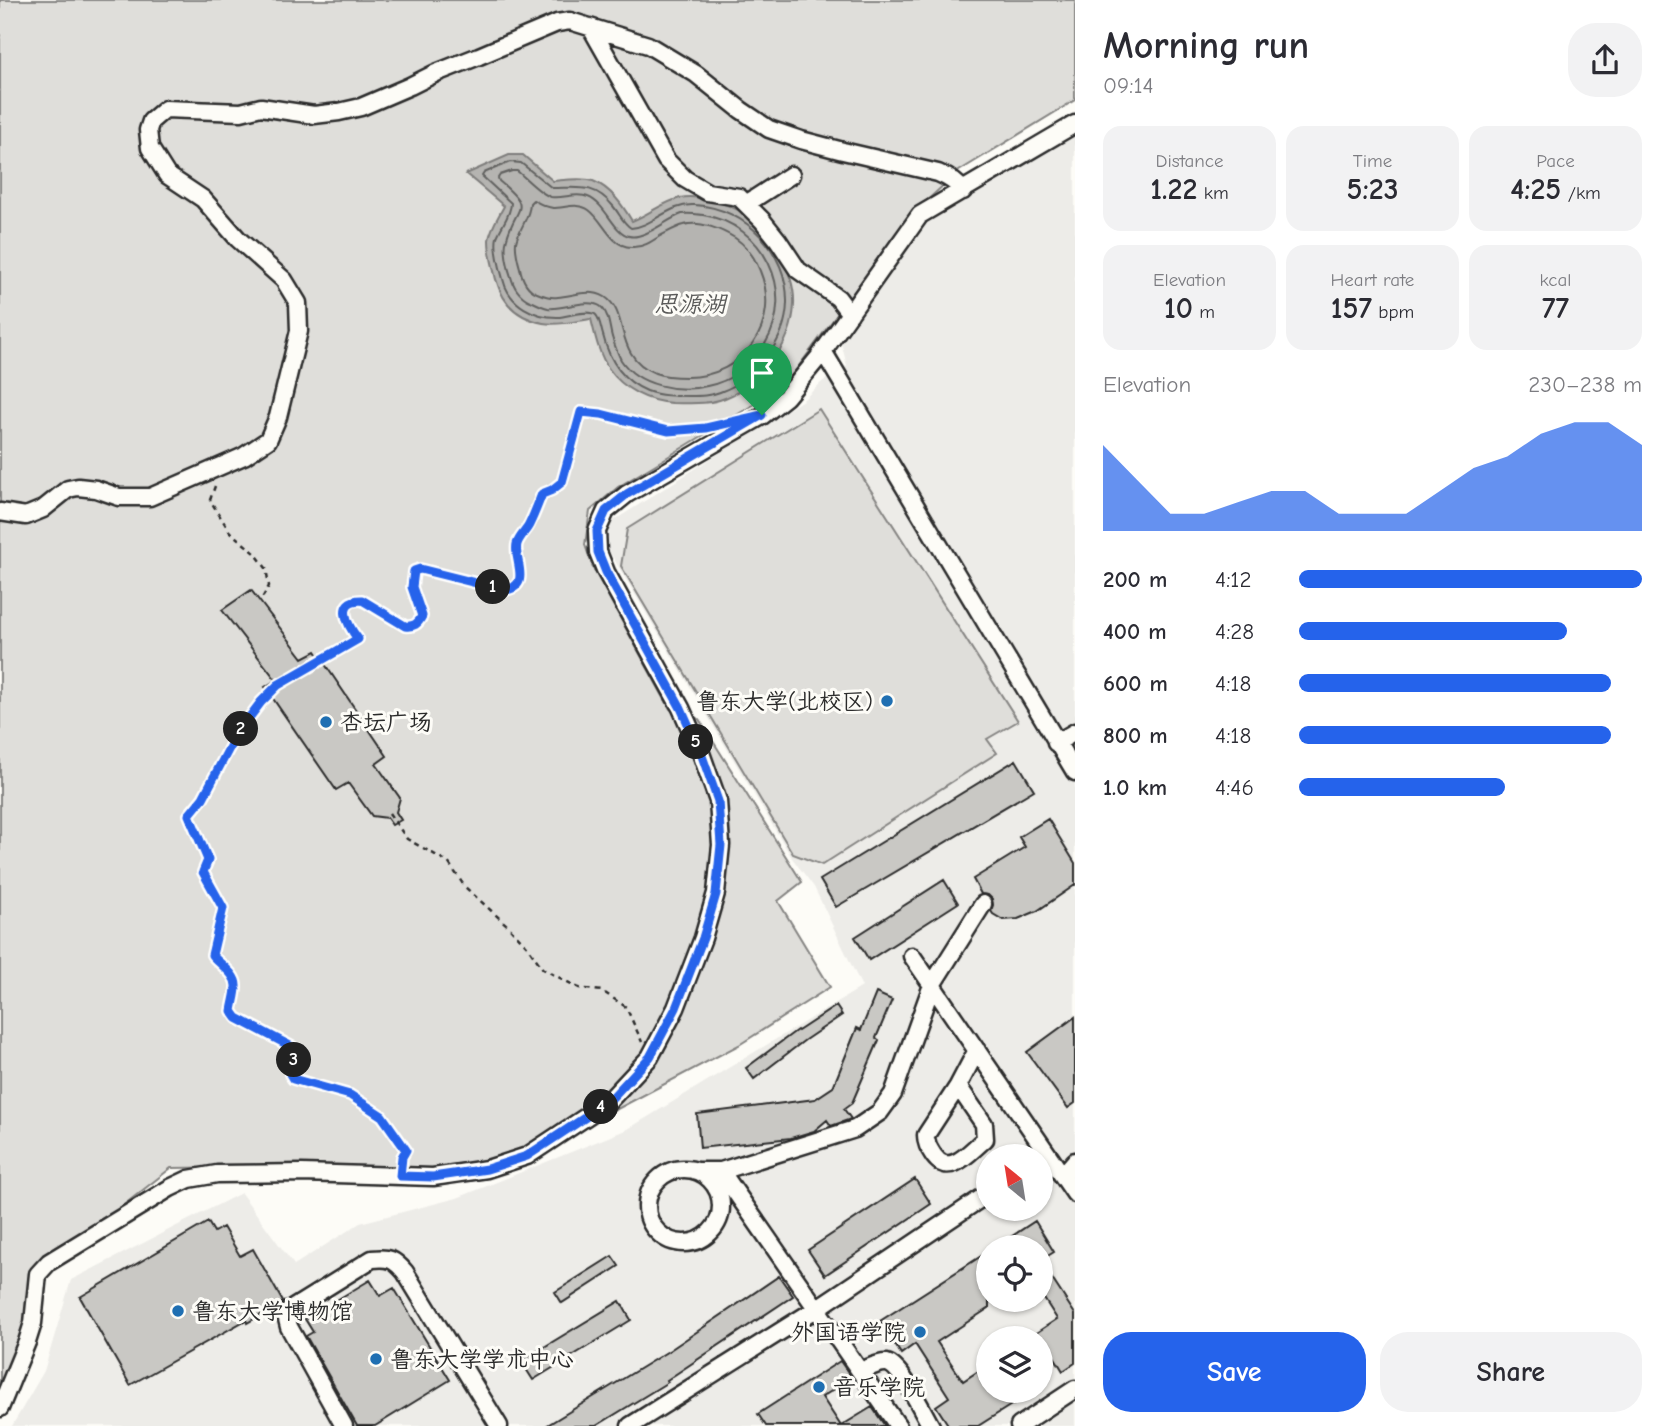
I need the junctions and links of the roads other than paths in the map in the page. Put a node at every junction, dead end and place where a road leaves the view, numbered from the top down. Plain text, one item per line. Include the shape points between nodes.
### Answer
1 (592, 28) junction
2 (1075, 124) edge
3 (791, 175) dead end
4 (963, 191) junction
5 (746, 204) junction
6 (850, 314) junction
7 (823, 351) junction
8 (0, 512) edge
9 (1075, 732) edge
10 (1056, 743) junction
11 (1075, 772) edge
12 (982, 904) dead end
13 (912, 956) dead end
14 (932, 985) junction
15 (977, 1050) junction
16 (958, 1086) junction
17 (1036, 1144) edge
18 (1075, 1161) edge
19 (1054, 1167) edge
20 (698, 1171) junction
21 (721, 1171) junction
22 (1062, 1175) junction
23 (1075, 1194) edge
24 (976, 1202) edge
25 (816, 1308) junction
26 (860, 1371) junction
27 (1075, 1389) edge
28 (0, 1408) edge
29 (344, 1426) edge
30 (499, 1426) edge
31 (630, 1426) edge
32 (898, 1426) edge
33 (931, 1426) edge
34 (1019, 1426) edge

1 - 4 street via 648,45 696,74 769,129 946,176
1 - 5 street via 666,160 707,192 739,197
1 - 8 street via 569,21 557,23 361,107 339,112 314,115 261,107 241,112 165,109 148,130 150,148 167,174 203,199 238,239 284,280 298,303 299,331 278,416 268,440 244,456 149,497 119,497 78,487 26,516
2 - 4 street
3 - 5 street
4 - 6 street via 920,215
5 - 6 street via 798,270 838,298
6 - 7 street
7 - 10 street
7 - 28 street via 786,397 627,494 606,511 597,531 598,552 606,572 681,708 718,801 721,845 716,894 676,1008 650,1057 607,1103 527,1156 487,1169 433,1177 217,1174 170,1188 48,1262 38,1274 33,1323
9 - 10 street
10 - 11 street
12 - 14 street
13 - 14 street
14 - 15 street
14 - 21 street via 893,1094 880,1112 855,1129
15 - 16 street
15 - 17 street
16 - 16 street via 926,1135 926,1144 945,1166 985,1139 984,1124
18 - 22 street
19 - 22 street
20 - 20 street via 680,1169 663,1175 648,1197 651,1223 670,1240 696,1240 717,1223 720,1197 712,1181
20 - 21 street
21 - 25 street
22 - 23 street
24 - 25 street
25 - 26 street
25 - 31 street
26 - 32 street
26 - 33 street via 889,1363 898,1370
27 - 34 street
29 - 30 street via 287,1319 290,1310 372,1259 385,1258 397,1262 405,1272

